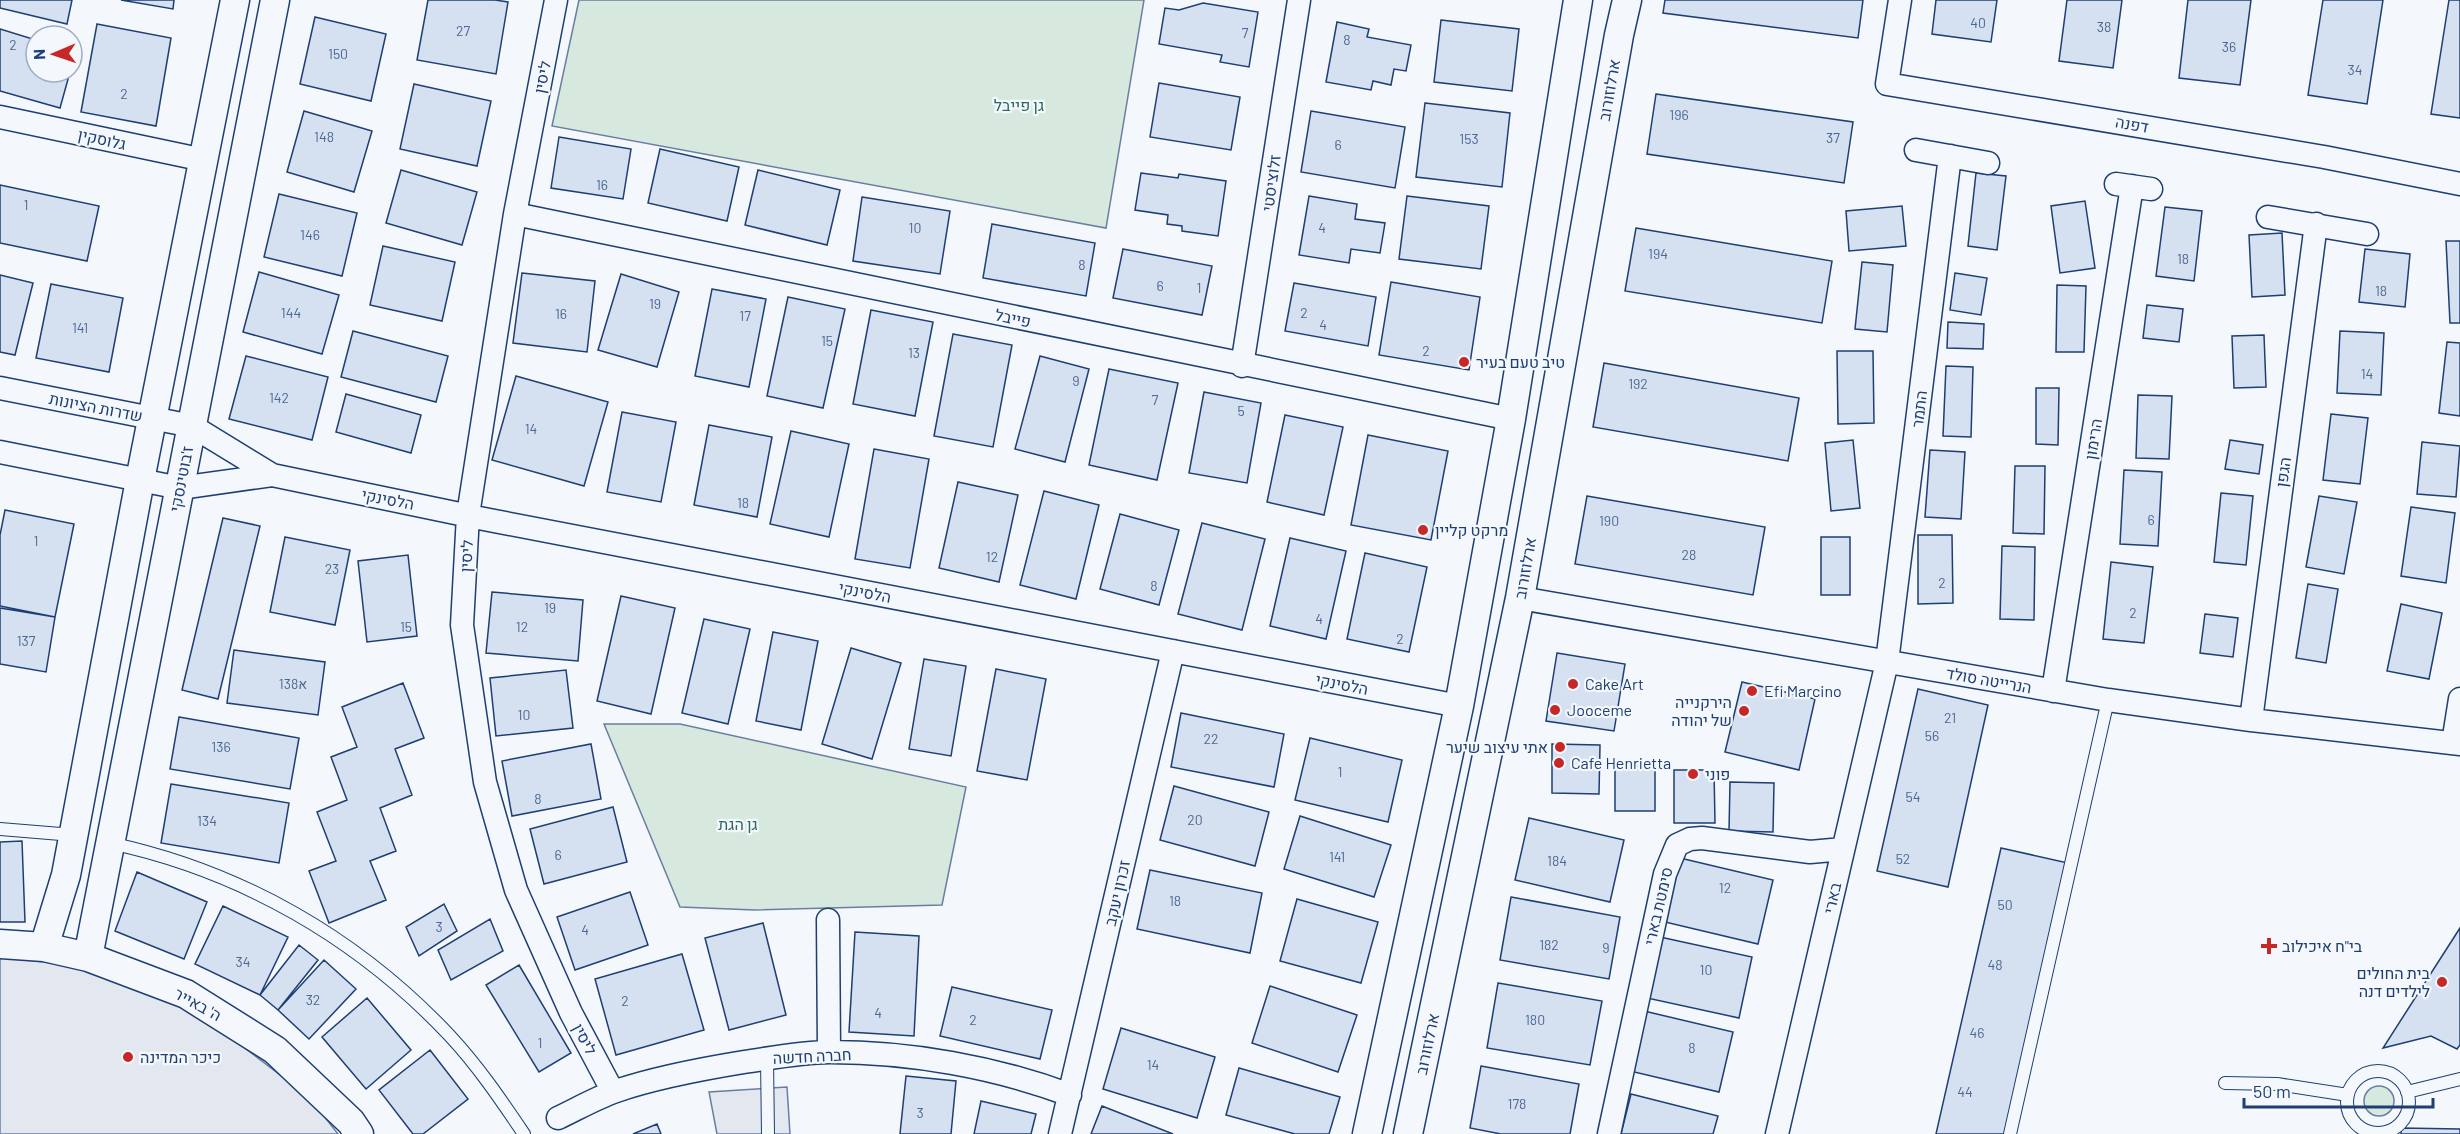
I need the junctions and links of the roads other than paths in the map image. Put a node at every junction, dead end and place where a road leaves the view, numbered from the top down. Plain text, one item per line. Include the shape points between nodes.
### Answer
1 (235, 0) edge
2 (275, 0) edge
3 (556, 0) edge
4 (1299, 0) edge
5 (1578, 0) edge
6 (1627, 0) edge
7 (1900, 0) edge
8 (0, 117) edge
9 (1916, 150) dead end
10 (1950, 156) junction
11 (204, 160) junction
12 (1988, 163) dead end
13 (2460, 184) edge
14 (2133, 186) dead end
15 (515, 214) junction
16 (2268, 217) dead end
17 (2316, 225) junction
18 (2367, 234) dead end
19 (1242, 366) junction
20 (0, 388) edge
21 (152, 418) junction
22 (1511, 419) junction
23 (192, 426) junction
24 (0, 452) edge
25 (272, 476) junction
26 (140, 480) junction
27 (180, 488) junction
28 (468, 515) junction
29 (1520, 598) junction
30 (1173, 651) junction
31 (1887, 662) junction
32 (2053, 691) junction
33 (2460, 699) edge
34 (2108, 700) junction
35 (1459, 706) junction
36 (2250, 720) junction
37 (2457, 743) edge
38 (0, 829) edge
39 (73, 835) junction
40 (110, 842) junction
41 (1843, 849) junction
42 (828, 920) dead end
43 (0, 944) edge
44 (44, 947) junction
45 (88, 957) junction
46 (829, 1052) junction
47 (766, 1059) junction
48 (2460, 1079) edge
49 (2225, 1083) dead end
50 (613, 1092) junction
51 (2407, 1092) junction
52 (1070, 1095) junction
53 (2348, 1095) junction
54 (558, 1118) dead end
55 (2357, 1130) edge
56 (2388, 1133) edge
57 (359, 1134) edge
58 (524, 1134) edge
59 (768, 1134) edge
60 (1060, 1134) edge
61 (1367, 1134) edge
62 (1408, 1134) edge
63 (1609, 1134) edge
64 (1777, 1134) edge
65 (2010, 1134) edge

1 - 11 street
2 - 23 street, ז'בוטינסקי
3 - 15 street, ליסין
4 - 19 street, זלוציסטי
5 - 22 street
6 - 29 street, ארלוזורוב
7 - 13 street, דפנה via 1887,84 2324,157
8 - 11 street, גלוסקין
9 - 10 street
10 - 12 street
10 - 31 street, התמר
11 - 21 street
14 - 32 street, הרימון
15 - 19 street, פייבל
15 - 28 street, ליסין
16 - 17 street
17 - 18 street
17 - 36 street, הגפן
19 - 22 street, פייבל
20 - 21 street, שדרות הציונות
21 - 23 street, שדרות הציונות
21 - 26 street
22 - 35 street
23 - 25 street, הלסינקי
23 - 27 street, ז'בוטינסקי
24 - 26 street
25 - 27 street, הלסינקי
25 - 28 street, הלסינקי
26 - 27 street
26 - 39 street
27 - 40 street, ז'בוטינסקי
28 - 30 street, הלסינקי
28 - 50 street, ליסין via 462,624 485,782 516,890 571,1013
29 - 31 street, הנרייטה סולד
29 - 62 street, ארלוזורוב
30 - 35 street, הלסינקי
30 - 52 street, זכרון יעקב
31 - 32 street, הנרייטה סולד
31 - 41 street, בארי
32 - 34 street, הנרייטה סולד
33 - 37 street
34 - 36 street, הנרייטה סולד
34 - 65 lane
35 - 61 street
36 - 37 street, הנרייטה סולד
38 - 39 lane
39 - 44 street via 66,875
40 - 45 street, ז'בוטינסקי
40 - 58 lane via 194,866 252,890 359,953 451,1037 491,1085
41 - 63 street, סימטת בארי via 1810,852 1702,838 1677,845 1665,874
41 - 64 street, בארי
42 - 46 street
43 - 44 street, ה' באייר
44 - 45 street, ה' באייר
45 - 57 street, ה' באייר via 186,994 275,1050
46 - 47 street, חברה חדשה
46 - 52 street, חברה חדשה via 952,1064 1030,1081
47 - 50 street, חברה חדשה via 687,1072
47 - 59 lane
48 - 51 lane
49 - 53 lane via 2277,1083
50 - 54 street, חברה חדשה
51 - 53 lane via 2395,1077 2376,1071 2358,1078
51 - 56 lane via 2409,1101 2403,1120
52 - 60 street, זכרון יעקב
53 - 55 lane via 2349,1112
55 - 56 lane

